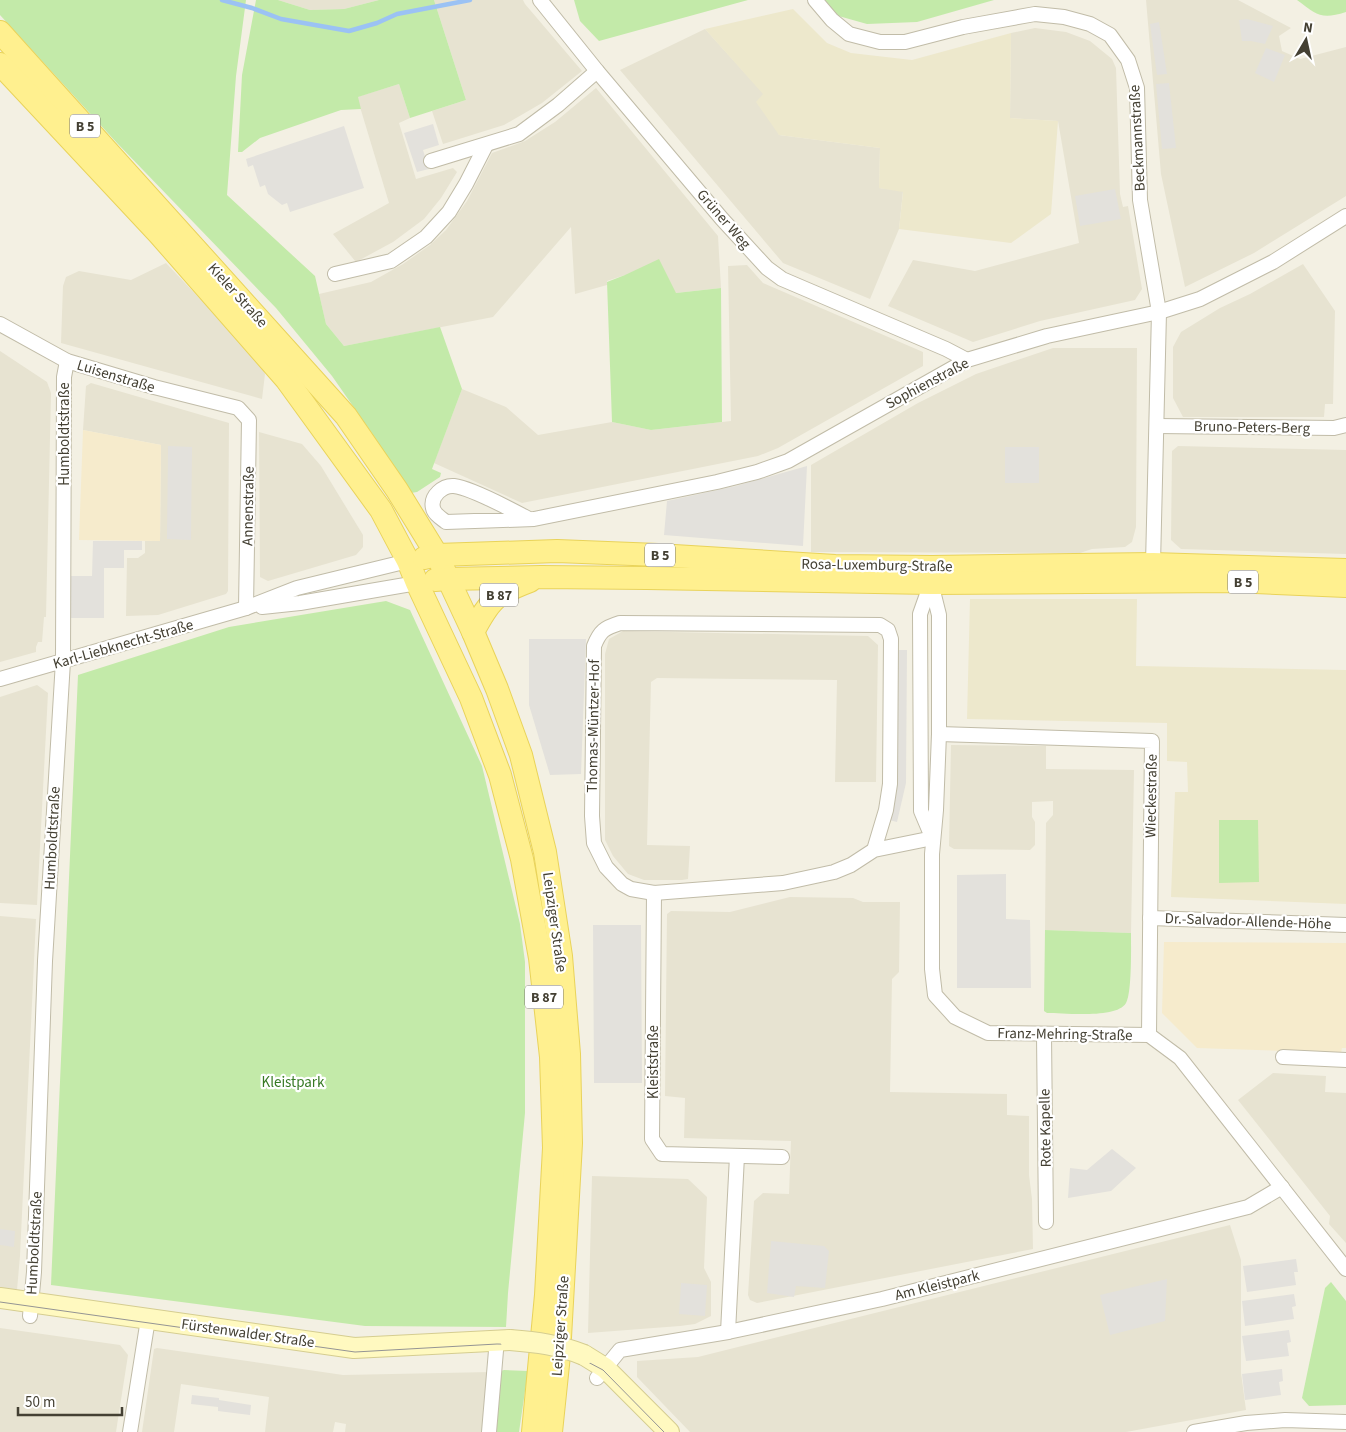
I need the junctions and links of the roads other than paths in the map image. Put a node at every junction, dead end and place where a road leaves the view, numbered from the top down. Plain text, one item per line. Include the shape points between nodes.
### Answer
1 (540, 0) edge
2 (815, 0) edge
3 (0, 32) edge
4 (0, 64) edge
5 (597, 71) junction
6 (486, 144) junction
7 (431, 161) dead end
8 (1346, 216) edge
9 (335, 274) dead end
10 (1159, 312) junction
11 (0, 324) edge
12 (967, 360) junction
13 (67, 361) junction
14 (238, 408) joint
15 (1346, 425) edge
16 (1157, 426) junction
17 (529, 519) junction
18 (437, 555) junction
19 (408, 561) junction
20 (1346, 570) edge
21 (1147, 573) junction
22 (932, 575) junction
23 (541, 577) junction
24 (448, 578) junction
25 (417, 583) junction
26 (1346, 586) edge
27 (246, 608) junction
28 (473, 632) junction
29 (63, 661) junction
30 (0, 680) edge
31 (939, 734) junction
32 (933, 838) junction
33 (874, 850) junction
34 (654, 893) junction
35 (1150, 918) junction
36 (1346, 925) edge
37 (1044, 1035) junction
38 (1149, 1035) junction
39 (1283, 1057) dead end
40 (1346, 1060) edge
41 (737, 1156) junction
42 (782, 1157) dead end
43 (1282, 1187) junction
44 (1046, 1222) dead end
45 (1346, 1269) edge
46 (0, 1298) edge
47 (30, 1309) junction
48 (0, 1312) edge
49 (147, 1326) junction
50 (728, 1332) junction
51 (503, 1346) junction
52 (592, 1367) junction
53 (1346, 1422) edge
54 (130, 1432) edge
55 (489, 1432) edge
56 (533, 1432) edge
57 (550, 1432) edge
58 (652, 1432) edge
59 (669, 1432) edge
60 (1194, 1432) edge

1 - 5 street, Grüner Weg
2 - 10 street, Beckmannstraße via 849,34 880,42 905,42 963,27 1036,14 1090,24 1110,35 1128,60 1136,88 1140,200
3 - 18 main road, Kieler Straße / B 5 via 346,416
4 - 19 main road, Kieler Straße / B 5 via 159,234 286,379 380,510
5 - 6 street via 519,134
5 - 12 street, Grüner Weg via 767,268 782,279
6 - 7 street
6 - 9 street via 449,212 426,237 391,261
8 - 10 street, Sophienstraße via 1236,282 1200,299
10 - 12 street, Sophienstraße via 1047,336
10 - 16 street, Beckmannstraße
11 - 13 street, Luisenstraße
12 - 17 street, Sophienstraße via 788,461 717,482
13 - 14 street, Luisenstraße
13 - 29 street, Humboldtstraße via 64,386
14 - 27 street, Annenstraße via 249,420
15 - 16 street, Bruno-Peters-Berg via 1334,428
16 - 21 street, Beckmannstraße
17 - 17 street, Sophienstraße via 465,489 452,486 440,490 434,497 433,508 446,522
18 - 19 main road, Rosa-Luxemburg-Straße / B 5
18 - 22 main road, Rosa-Luxemburg-Straße / B 5 via 557,552 658,555
18 - 24 main road, Kieler Straße / B 5
19 - 25 main road, Kieler Straße / B 5
19 - 27 street, Karl-Liebknecht-Straße via 297,588
20 - 21 main road, Rosa-Luxemburg-Straße / B 5
21 - 22 main road, Rosa-Luxemburg-Straße / B 5
21 - 26 main road, Rosa-Luxemburg-Straße / B 5
22 - 23 main road, Rosa-Luxemburg-Straße / B 5
22 - 31 street, Franz-Mehring-Straße via 939,615
22 - 32 street, Franz-Mehring-Straße via 920,614 921,811
23 - 24 main road, Rosa-Luxemburg-Straße / B 5
23 - 28 main road, B 87 via 494,599
24 - 25 main road, Rosa-Luxemburg-Straße / B 5
24 - 28 main road, Leipziger Straße / B 87
25 - 27 street, Karl-Liebknecht-Straße via 300,603
25 - 56 main road, Leipziger Straße / B 87 via 471,698 500,776 522,859 540,958 551,1056 554,1148 546,1295
27 - 29 street, Karl-Liebknecht-Straße
28 - 57 main road, Leipziger Straße / B 87 via 521,755 545,852 561,956 569,1054 571,1143 559,1355
29 - 30 street, Karl-Liebknecht-Straße
29 - 47 street, Humboldtstraße via 45,961
31 - 32 street, Franz-Mehring-Straße
31 - 35 street, Wieckestraße via 1152,741
32 - 33 street, Thomas-Müntzer-Hof
32 - 37 street, Franz-Mehring-Straße via 932,969 935,995 955,1017 988,1033
33 - 34 street, Thomas-Müntzer-Hof via 834,872 783,883
33 - 34 street, Thomas-Müntzer-Hof via 890,784 891,639 888,630 880,625 620,623 606,628 594,646 594,843 606,867 622,884
34 - 41 street, Kleiststraße via 652,1139 662,1154
35 - 36 street, Dr.-Salvador-Allende-Höhe
35 - 38 street, Wieckestraße
37 - 38 street, Franz-Mehring-Straße
37 - 44 street, Rote Kapelle
38 - 43 street, Franz-Mehring-Straße via 1180,1058
39 - 40 street
41 - 42 street, Kleiststraße
41 - 50 street
43 - 45 street, Franz-Mehring-Straße
43 - 50 street, Am Kleistpark via 1248,1207 882,1299
46 - 47 street, Fürstenwalder Straße
47 - 48 street, Fürstenwalder Straße
47 - 49 street, Fürstenwalder Straße
49 - 51 street, Fürstenwalder Straße via 357,1362
49 - 54 street
50 - 52 street, Am Kleistpark via 620,1350
51 - 52 street, Fürstenwalder Straße
51 - 55 street
52 - 58 street
52 - 59 street
53 - 60 street via 1285,1420

